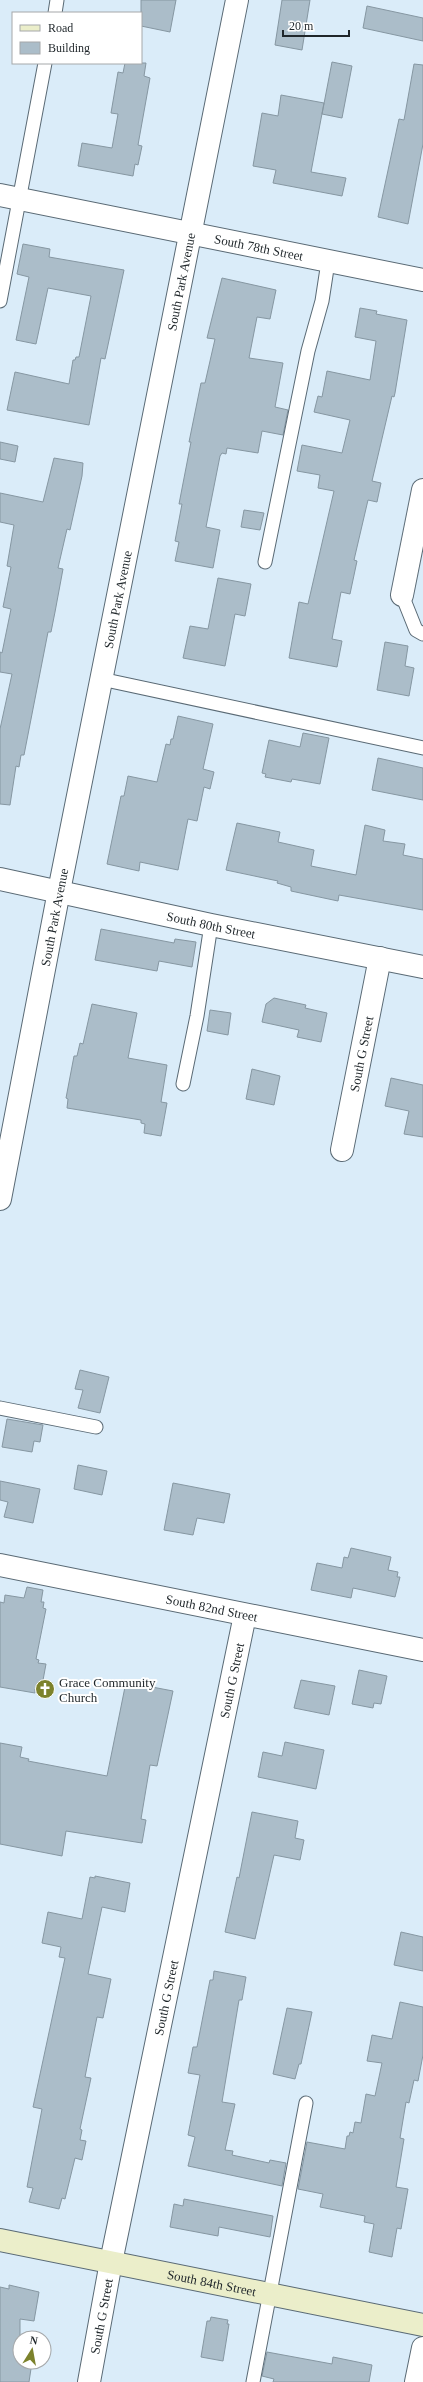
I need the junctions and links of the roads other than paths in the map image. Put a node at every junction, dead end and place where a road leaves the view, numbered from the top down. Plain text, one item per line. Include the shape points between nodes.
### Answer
1 (57, 0) edge
2 (237, 0) edge
3 (55, 12) edge
4 (45, 64) edge
5 (9, 197) edge
6 (190, 234) junction
7 (328, 262) junction
8 (423, 280) edge
9 (0, 301) edge
10 (423, 490) edge
11 (266, 562) dead end
12 (402, 595) joint
13 (423, 634) edge
14 (101, 679) junction
15 (423, 748) edge
16 (0, 879) edge
17 (59, 890) junction
18 (211, 925) junction
19 (380, 958) junction
20 (423, 967) edge
21 (183, 1084) dead end
22 (342, 1150) dead end
23 (0, 1199) edge
24 (0, 1408) edge
25 (96, 1427) dead end
26 (0, 1565) edge
27 (246, 1615) junction
28 (423, 1650) edge
29 (306, 2103) dead end
30 (0, 2240) edge
31 (111, 2262) junction
32 (271, 2295) junction
33 (423, 2325) edge
34 (423, 2348) edge
35 (89, 2382) edge
36 (253, 2382) edge
37 (416, 2382) edge

1 - 3 lane
2 - 6 street, South Park Avenue
4 - 5 lane
5 - 6 street, South 78th Street
5 - 9 lane
6 - 7 street, South 78th Street
6 - 14 street, South Park Avenue
7 - 8 street, South 78th Street
7 - 11 lane via 322,301 308,351
10 - 12 street
12 - 13 lane via 416,630
14 - 15 lane
14 - 17 street, South Park Avenue
16 - 17 street, South 80th Street
17 - 18 street, South 80th Street
17 - 23 street, South Park Avenue
18 - 19 street, South 80th Street
18 - 21 lane
19 - 20 street, South 80th Street
19 - 22 street, South G Street
24 - 25 lane
26 - 27 street, South 82nd Street
27 - 28 street, South 82nd Street
27 - 31 street, South G Street
29 - 32 lane
30 - 31 main road, South 84th Street
31 - 32 main road, South 84th Street
31 - 35 street, South G Street
32 - 33 main road, South 84th Street
32 - 36 lane
34 - 37 street

